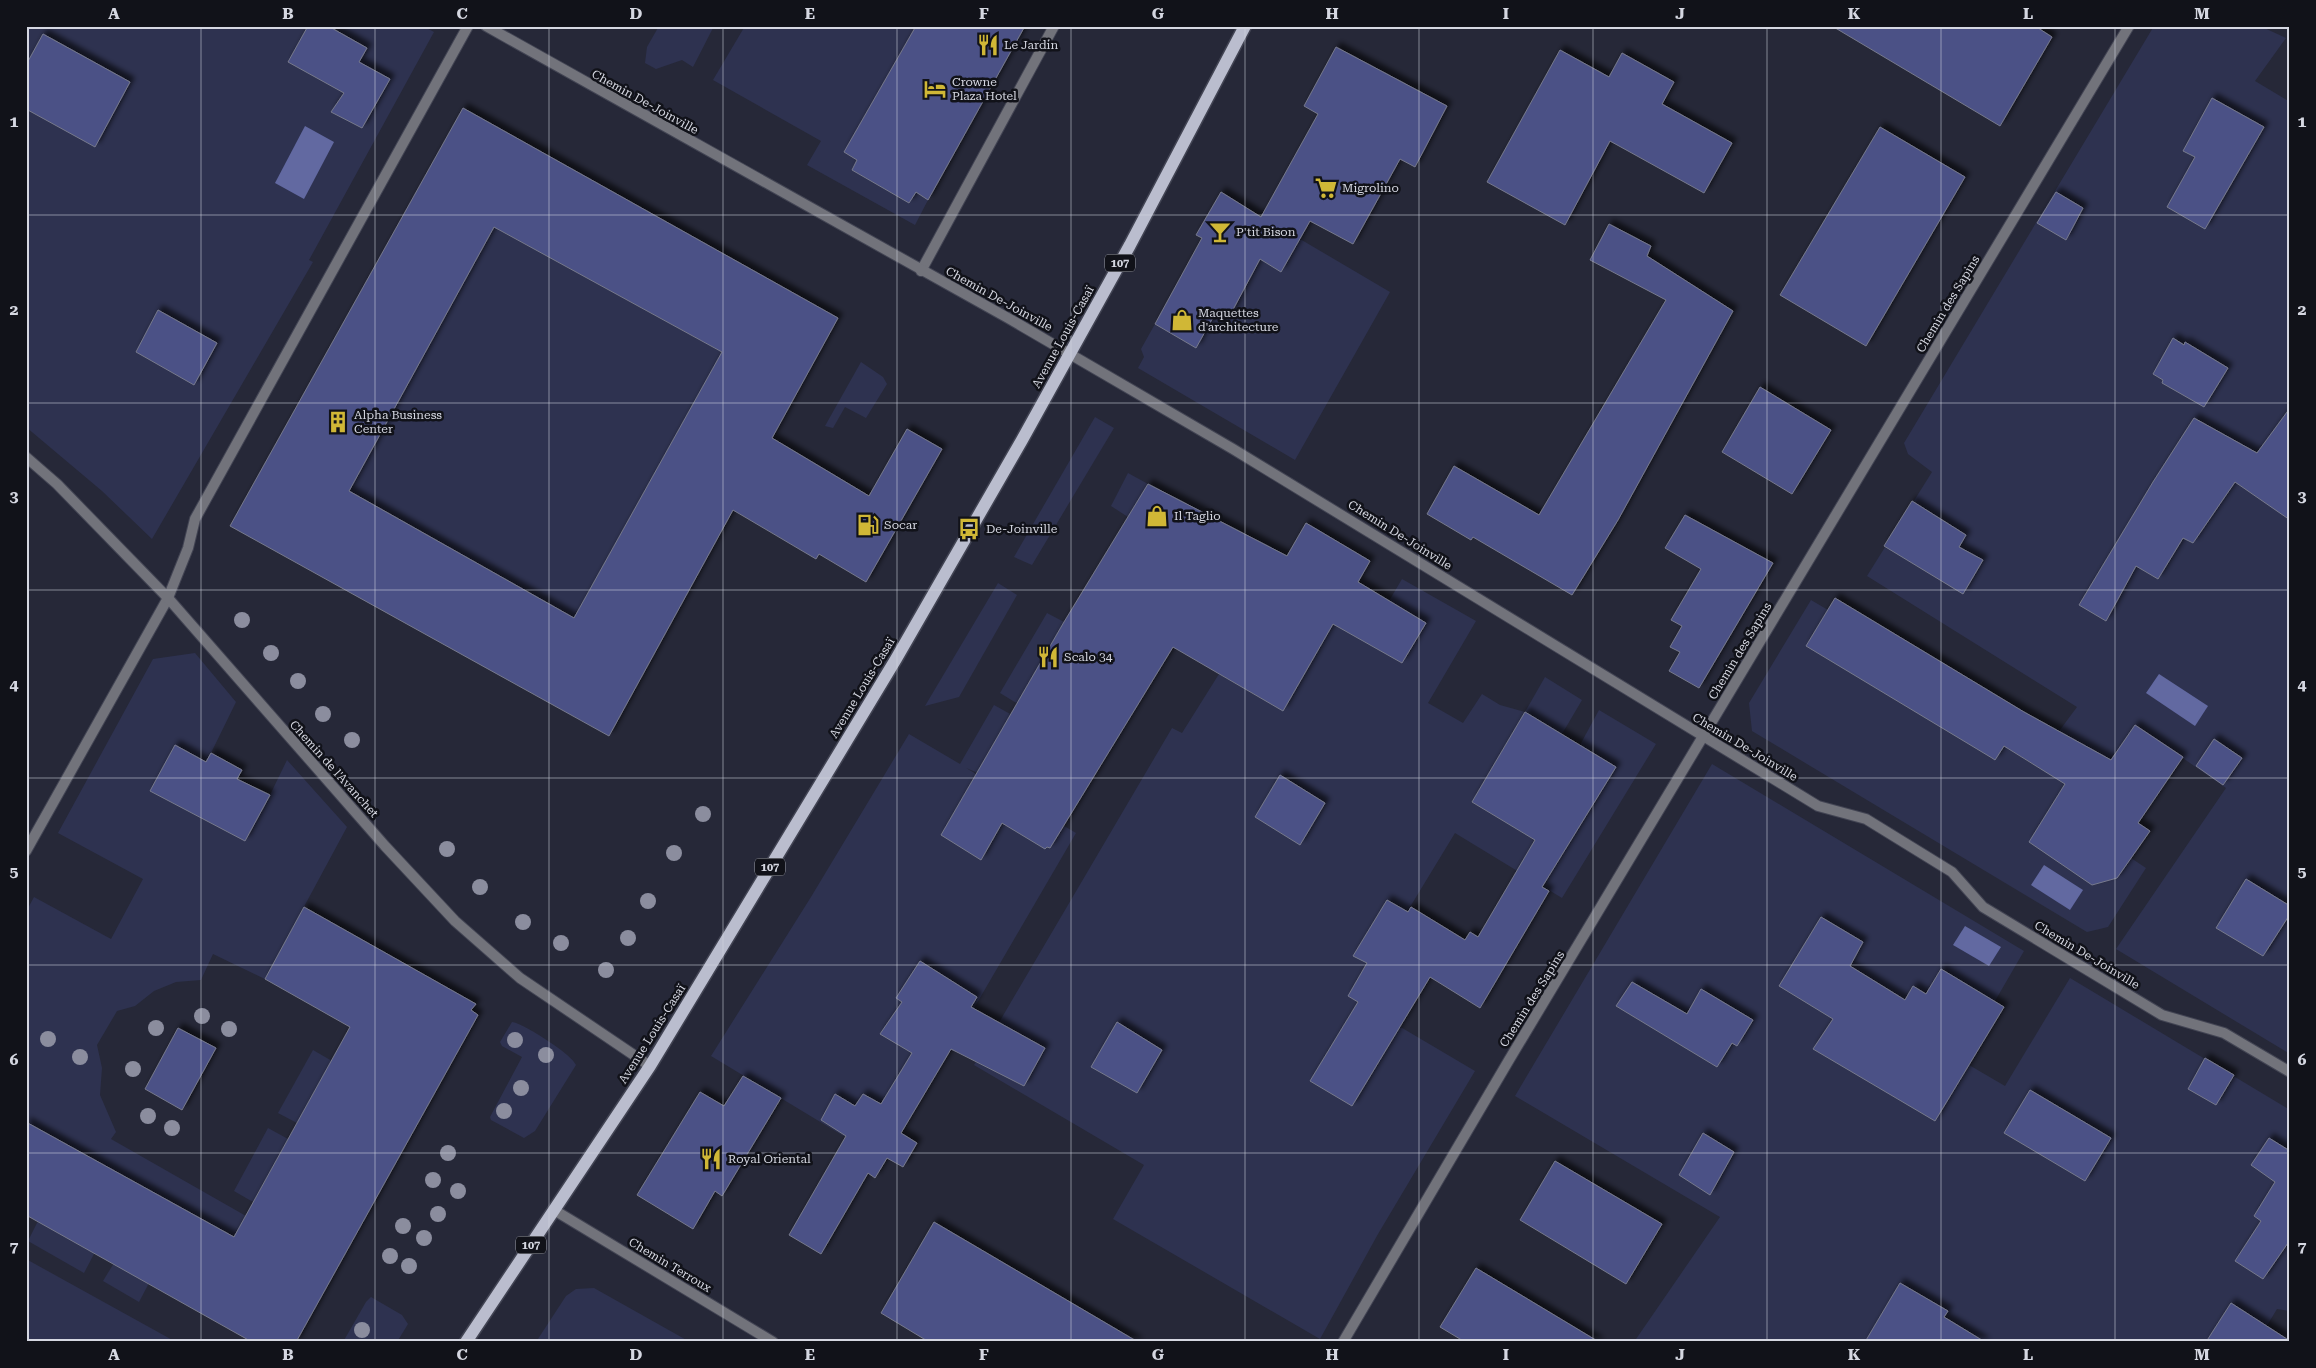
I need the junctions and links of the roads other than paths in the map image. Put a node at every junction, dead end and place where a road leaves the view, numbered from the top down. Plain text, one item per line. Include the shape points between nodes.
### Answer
1 (468, 26) edge
2 (486, 26) edge
3 (1054, 26) edge
4 (1245, 26) edge
5 (2129, 26) edge
6 (921, 271) junction
7 (1069, 353) junction
8 (26, 457) edge
9 (168, 598) junction
10 (1703, 737) junction
11 (26, 851) edge
12 (650, 1066) junction
13 (2290, 1072) edge
14 (554, 1210) junction
15 (466, 1342) edge
16 (773, 1342) edge
17 (1343, 1342) edge

1 - 9 street via 195,519 188,548
2 - 6 street, Chemin De-Joinville
3 - 6 street
4 - 7 main road, Avenue Louis-Casaï / 107 via 1130,245
5 - 10 street, Chemin des Sapins
6 - 7 street, Chemin De-Joinville
7 - 10 street, Chemin De-Joinville via 1296,486
7 - 12 main road, Avenue Louis-Casaï / 107 via 896,658
8 - 9 street, Chemin de l'Avanchet via 57,484
9 - 11 street
9 - 12 street, Chemin de l'Avanchet via 385,846 455,921 520,978
10 - 13 street, Chemin De-Joinville via 1818,806 1866,819 1952,872 1983,907 2162,1015 2224,1033
10 - 17 street, Chemin des Sapins
12 - 14 main road, Avenue Louis-Casaï / 107
14 - 15 main road, Avenue Louis-Casaï / 107
14 - 16 street, Chemin Terroux

